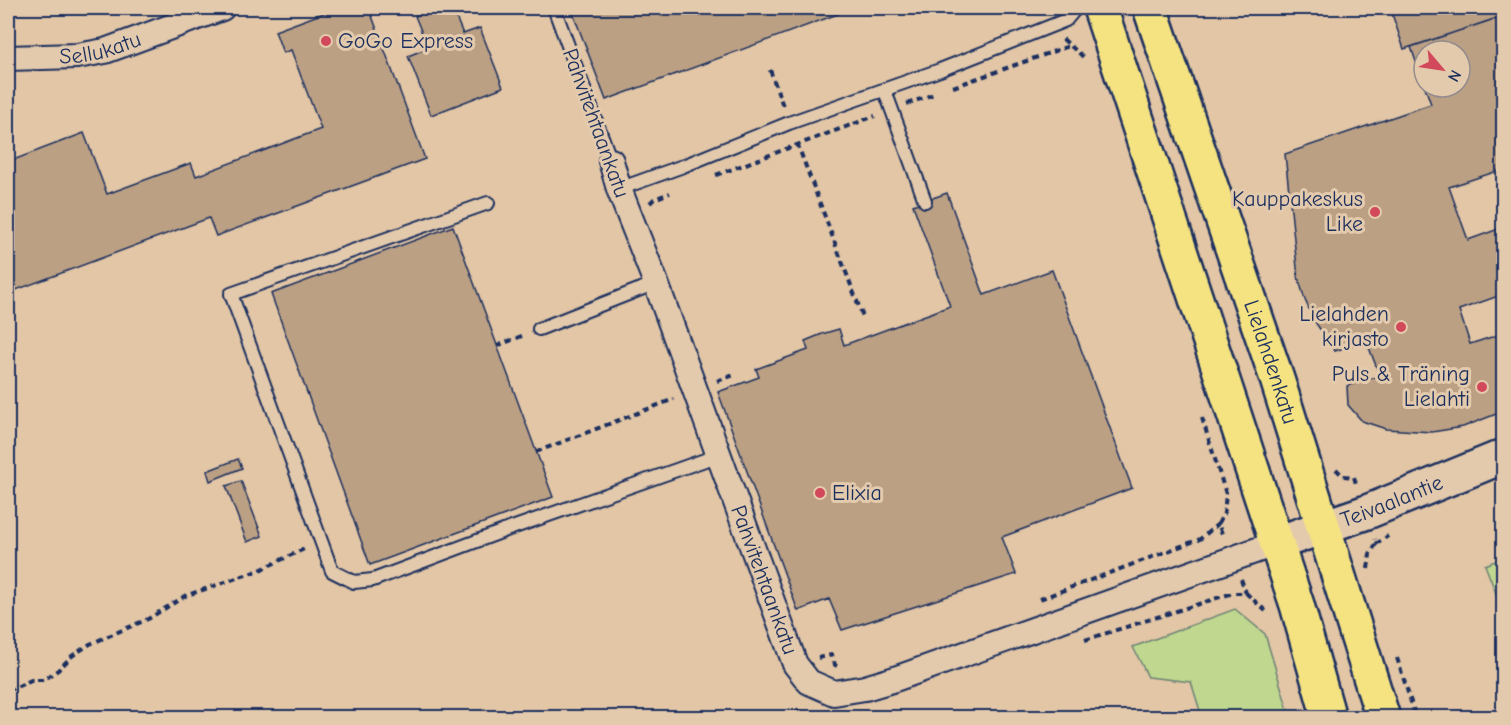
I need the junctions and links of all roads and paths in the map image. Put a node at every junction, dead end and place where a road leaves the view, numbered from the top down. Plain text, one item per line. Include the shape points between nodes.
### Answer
1 (222, 8) edge
2 (554, 8) edge
3 (1076, 8) edge
4 (1100, 8) edge
5 (1150, 8) edge
6 (1056, 24) junction
7 (1069, 46) junction
8 (8, 58) edge
9 (1088, 63) dead end
10 (770, 70) dead end
11 (947, 89) dead end
12 (885, 91) junction
13 (936, 93) dead end
14 (892, 110) junction
15 (789, 123) junction
16 (798, 145) junction
17 (611, 161) joint
18 (710, 177) dead end
19 (619, 189) junction
20 (673, 192) dead end
21 (925, 201) dead end
22 (488, 202) dead end
23 (648, 205) dead end
24 (656, 283) junction
25 (863, 317) dead end
26 (539, 329) joint
27 (497, 346) dead end
28 (734, 375) dead end
29 (695, 390) junction
30 (1199, 408) dead end
31 (536, 452) dead end
32 (719, 455) junction
33 (1503, 456) edge
34 (1353, 477) dead end
35 (1367, 512) junction
36 (1218, 524) junction
37 (1323, 527) junction
38 (321, 541) junction
39 (1276, 543) junction
40 (1232, 558) junction
41 (1370, 580) dead end
42 (1246, 593) junction
43 (1035, 601) dead end
44 (1270, 614) dead end
45 (1075, 643) dead end
46 (1396, 656) dead end
47 (795, 664) junction
48 (845, 670) dead end
49 (8, 691) edge
50 (796, 709) dead end
51 (800, 715) edge
52 (810, 717) edge
53 (1329, 717) edge
54 (1383, 717) edge
55 (1416, 717) edge

1 - 8 street, Sellukatu via 105,51
2 - 17 lane, Pahvitehtaankatu
3 - 6 lane via 1066,20
4 - 39 main road
5 - 37 main road, Lielahdenkatu
6 - 7 path
6 - 12 lane
7 - 9 path
7 - 11 path
10 - 15 path
12 - 14 lane
12 - 15 lane
13 - 14 path
14 - 16 path
14 - 21 lane
15 - 16 path
15 - 19 lane
16 - 18 path
16 - 25 path
17 - 19 street, Pahvitehtaankatu
19 - 24 street, Pahvitehtaankatu
20 - 23 path
22 - 38 lane via 231,294
24 - 26 lane
24 - 29 street, Pahvitehtaankatu
26 - 27 path
28 - 29 path
29 - 31 path
29 - 32 street, Pahvitehtaankatu
30 - 36 path via 1226,494
32 - 38 lane via 373,580 354,582 332,571
32 - 47 street, Pahvitehtaankatu
33 - 35 main road, Teivaalantie
34 - 35 path
35 - 37 main road, Teivaalantie
35 - 41 path via 1376,544 1370,554
36 - 40 path
36 - 43 path via 1200,539
37 - 39 main road, Teivaalantie
37 - 54 main road, Lielahdenkatu
38 - 49 path via 260,570 185,596 148,619 90,644 43,680 31,680
39 - 40 street, Pahvitehtaankatu
39 - 53 main road
40 - 42 path
40 - 47 street, Pahvitehtaankatu via 865,687 834,693 809,682
42 - 44 path
42 - 45 path via 1233,593
46 - 55 path
47 - 48 path via 832,655 836,665
50 - 51 path
51 - 52 path

